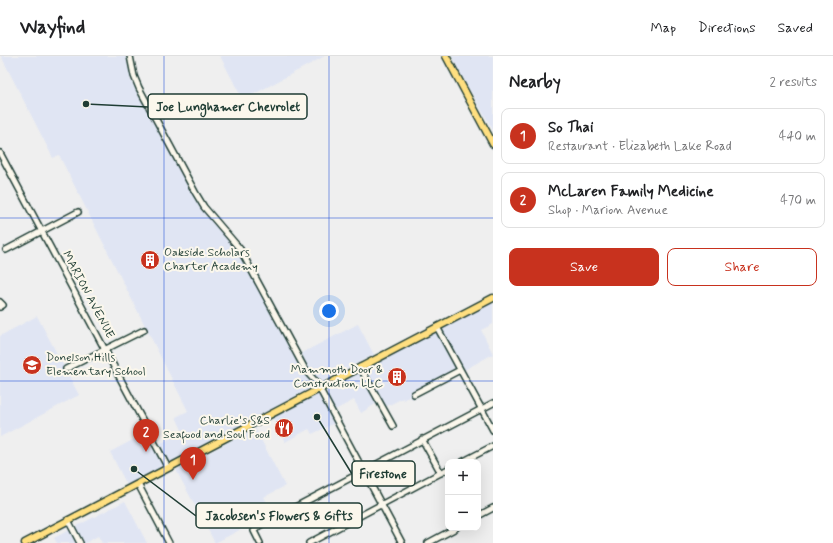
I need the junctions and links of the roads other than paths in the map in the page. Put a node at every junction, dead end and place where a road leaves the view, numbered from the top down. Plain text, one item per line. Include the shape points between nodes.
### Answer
1 (130, 56) edge
2 (446, 56) edge
3 (493, 144) edge
4 (0, 153) edge
5 (78, 212) dead end
6 (42, 230) junction
7 (6, 250) dead end
8 (492, 300) edge
9 (0, 302) edge
10 (0, 307) edge
11 (437, 327) junction
12 (144, 330) dead end
13 (105, 350) junction
14 (360, 367) junction
15 (66, 369) dead end
16 (460, 370) junction
17 (319, 389) junction
18 (414, 394) dead end
19 (493, 403) edge
20 (481, 409) junction
21 (393, 426) dead end
22 (493, 430) edge
23 (422, 439) junction
24 (493, 446) edge
25 (468, 459) edge
26 (168, 468) junction
27 (364, 471) junction
28 (445, 471) edge
29 (441, 473) junction
30 (138, 484) junction
31 (382, 504) junction
32 (493, 508) edge
33 (481, 514) edge
34 (68, 520) junction
35 (450, 531) edge
36 (34, 541) edge
37 (25, 543) edge
38 (80, 543) edge
39 (169, 543) edge
40 (260, 543) edge
41 (309, 543) edge
42 (402, 543) edge
43 (428, 543) edge

1 - 17 street via 139,88 195,192 204,207 240,249 306,371
2 - 3 main road
4 - 6 street, MARION AVENUE
5 - 6 street
6 - 7 street
6 - 13 street, MARION AVENUE
8 - 11 main road
9 - 10 street via 3,305
11 - 14 main road
11 - 16 street
12 - 13 street
13 - 15 street
13 - 26 street, MARION AVENUE
14 - 17 main road
14 - 21 street
16 - 18 street
16 - 20 street
17 - 26 main road
17 - 27 street
19 - 20 street
20 - 22 street
20 - 23 street
23 - 27 street
23 - 29 street
24 - 25 street
26 - 30 main road
27 - 31 street
27 - 40 street via 259,526 254,531
28 - 29 street
29 - 31 street
30 - 34 main road
30 - 39 street
31 - 41 street
31 - 42 street
32 - 33 street
34 - 36 main road
34 - 38 street
35 - 43 street
36 - 37 main road

